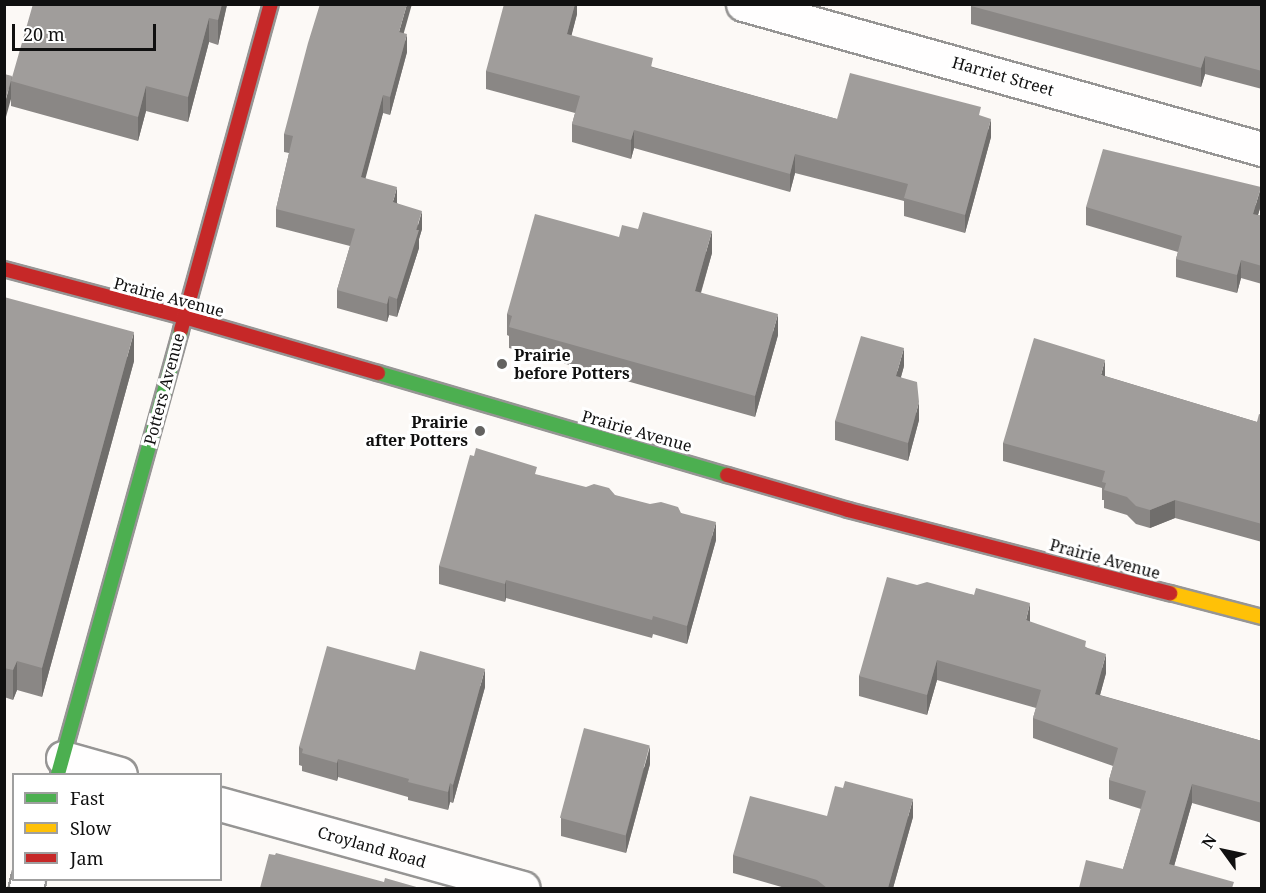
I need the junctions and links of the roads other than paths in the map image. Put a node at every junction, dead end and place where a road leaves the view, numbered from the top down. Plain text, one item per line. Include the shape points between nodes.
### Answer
1 (272, 4) edge
2 (743, 4) edge
3 (1262, 149) edge
4 (4, 269) edge
5 (184, 317) junction
6 (1262, 617) edge
7 (60, 766) edge
8 (112, 773) edge
9 (222, 805) edge
10 (523, 888) edge

1 - 5 street, Potters Avenue
2 - 3 street, Harriet Street
4 - 5 street, Prairie Avenue
5 - 6 street, Prairie Avenue via 848,510
5 - 7 street, Potters Avenue
7 - 8 street
9 - 10 street, Croyland Road

